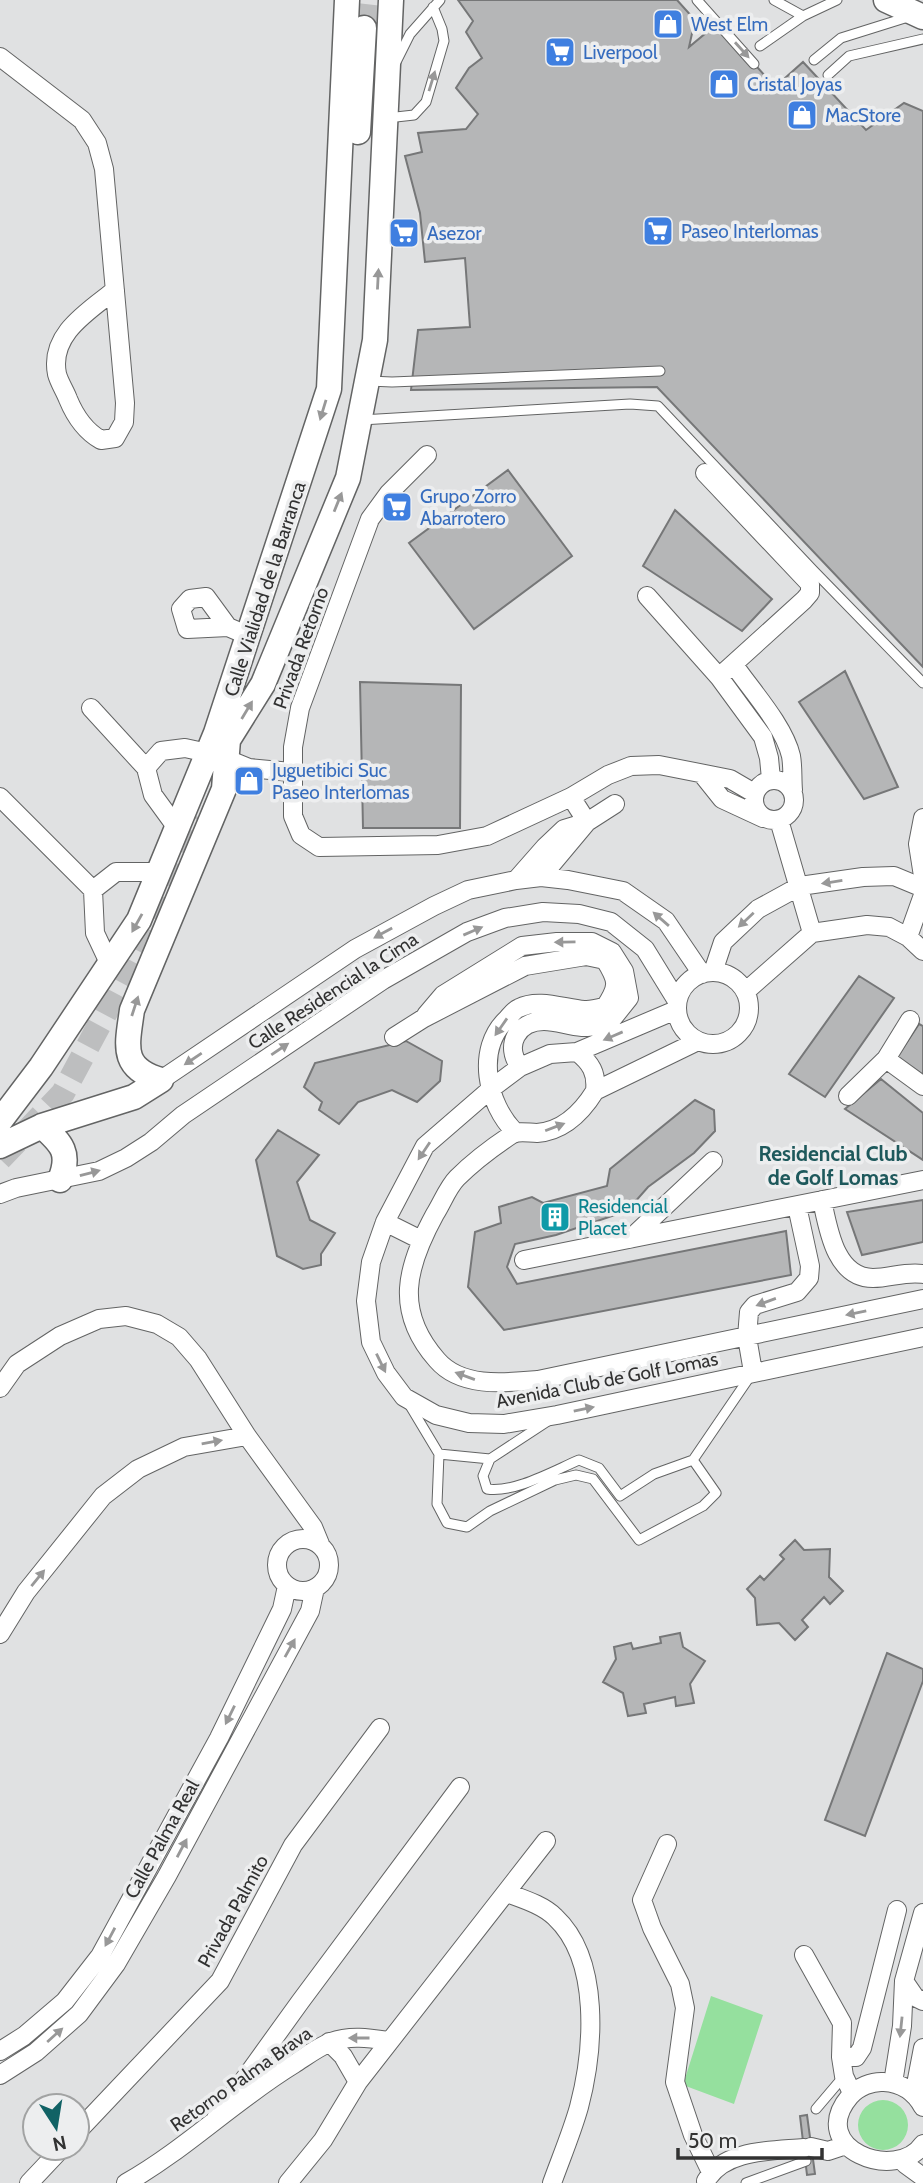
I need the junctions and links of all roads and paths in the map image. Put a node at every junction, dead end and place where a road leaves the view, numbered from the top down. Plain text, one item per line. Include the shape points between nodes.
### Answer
1 (347, 0) edge
2 (406, 0) edge
3 (697, 0) edge
4 (775, 0) edge
5 (886, 0) edge
6 (831, 1) edge
7 (437, 4) edge
8 (393, 7) edge
9 (803, 16) junction
10 (920, 16) edge
11 (364, 28) tunnel mouth
12 (923, 39) edge
13 (760, 46) dead end
14 (0, 57) edge
15 (814, 60) dead end
16 (754, 64) dead end
17 (828, 75) dead end
18 (387, 79) junction
19 (386, 118) junction
20 (115, 290) junction
21 (331, 364) junction
22 (660, 371) dead end
23 (367, 381) junction
24 (359, 420) junction
25 (427, 455) dead end
26 (705, 473) dead end
27 (647, 596) dead end
28 (239, 631) junction
29 (734, 665) junction
30 (719, 677) junction
31 (923, 683) edge
32 (91, 708) dead end
33 (771, 733) junction
34 (221, 751) junction
35 (146, 768) junction
36 (291, 772) junction
37 (702, 774) junction
38 (771, 779) junction
39 (793, 790) junction
40 (754, 793) junction
41 (0, 797) edge
42 (571, 797) junction
43 (615, 804) dead end
44 (923, 818) edge
45 (774, 820) junction
46 (187, 822) junction
47 (587, 822) junction
48 (159, 872) junction
49 (923, 876) edge
50 (541, 877) junction
51 (516, 880) junction
52 (800, 887) junction
53 (923, 888) edge
54 (93, 890) junction
55 (923, 895) edge
56 (812, 933) junction
57 (908, 937) junction
58 (923, 951) edge
59 (110, 965) junction
60 (708, 973) junction
61 (745, 992) junction
62 (676, 1006) junction
63 (424, 1018) junction
64 (910, 1020) dead end
65 (394, 1037) dead end
66 (698, 1041) junction
67 (577, 1052) junction
68 (886, 1059) junction
69 (520, 1067) junction
70 (161, 1080) junction
71 (923, 1086) edge
72 (492, 1088) junction
73 (595, 1091) junction
74 (848, 1096) dead end
75 (0, 1121) edge
76 (42, 1126) junction
77 (514, 1132) junction
78 (0, 1146) edge
79 (713, 1160) dead end
80 (60, 1180) junction
81 (923, 1180) edge
82 (0, 1194) edge
83 (822, 1200) junction
84 (797, 1206) junction
85 (385, 1222) junction
86 (630, 1239) junction
87 (421, 1240) junction
88 (524, 1260) dead end
89 (923, 1274) edge
90 (923, 1299) edge
91 (747, 1337) junction
92 (923, 1337) edge
93 (753, 1372) junction
94 (0, 1388) edge
95 (404, 1397) junction
96 (557, 1415) junction
97 (247, 1436) junction
98 (439, 1454) junction
99 (490, 1460) junction
100 (693, 1460) junction
101 (288, 1494) junction
102 (620, 1496) junction
103 (611, 1503) junction
104 (320, 1544) junction
105 (285, 1545) junction
106 (287, 1586) junction
107 (315, 1588) junction
108 (0, 1634) edge
109 (380, 1728) dead end
110 (460, 1787) dead end
111 (546, 1840) dead end
112 (667, 1844) dead end
113 (507, 1893) junction
114 (897, 1910) dead end
115 (923, 1913) edge
116 (804, 1955) dead end
117 (904, 1981) junction
118 (923, 2001) edge
119 (389, 2041) junction
120 (329, 2042) junction
121 (923, 2048) edge
122 (0, 2051) edge
123 (841, 2057) junction
124 (0, 2074) edge
125 (844, 2076) junction
126 (358, 2082) junction
127 (893, 2083) junction
128 (852, 2093) junction
129 (919, 2101) edge
130 (816, 2109) dead end
131 (91, 2117) edge
132 (215, 2120) junction
133 (840, 2139) junction
134 (923, 2144) edge
135 (811, 2152) junction
136 (49, 2162) edge
137 (905, 2164) junction
138 (923, 2177) edge
139 (708, 2178) edge
140 (29, 2183) edge
141 (126, 2183) edge
142 (288, 2183) edge
143 (552, 2183) edge
144 (746, 2183) edge

1 - 21 main road, Calle Vialidad de la Barranca
2 - 8 main road
3 -> 16 lane
4 - 9 lane
5 - 10 main road
6 - 9 lane
7 - 18 lane via 410,34
19 -> 7 lane via 414,116 425,102 444,41
8 - 18 main road, Calle Vialidad de la Barranca
9 - 13 lane
10 - 15 lane via 841,38
11 - 21 main road via 348,283
12 - 17 lane via 849,56
14 - 20 street via 82,120 97,143 104,169
18 - 19 main road, Calle Vialidad de la Barranca
23 -> 19 main road, Calle Vialidad de la Barranca via 375,340
20 - 20 street via 124,422 115,438 101,440 89,433 73,410 57,374 57,352 70,326
21 -> 28 main road, Calle Vialidad de la Barranca via 322,412
22 - 23 lane
23 - 24 main road, Calle Vialidad de la Barranca
24 - 31 lane via 658,405
34 -> 24 main road, Calle Vialidad de la Barranca via 263,684 348,478
25 - 36 street, Privada Retorno via 370,519 300,708
26 - 29 street via 810,584 804,600
27 - 30 street
28 - 28 street via 206,597 190,599 181,609 187,629
28 - 34 main road, Calle Vialidad de la Barranca
29 - 30 street
29 - 33 street
30 - 33 street
32 - 35 street
33 - 38 street
33 - 39 street via 790,754
34 - 35 street via 160,751
34 - 36 street via 249,768
34 - 46 main road, Calle Vialidad de la Barranca
70 -> 34 main road via 134,1066 127,1046 132,1010 224,789
35 - 46 street via 153,795
36 - 42 street, Privada Retorno via 293,816 301,835 319,847 438,845 487,836
37 - 40 street, Privada Retorno via 730,779
37 - 42 street, Privada Retorno via 659,765 631,766
37 - 45 street via 722,799
38 - 39 street via 785,781
38 - 40 street
39 - 45 street via 790,814
40 - 45 street via 753,804 759,814
41 - 54 street
42 - 47 street
43 - 47 street
44 - 49 street via 918,844
45 - 52 street
46 - 48 main road, Calle Vialidad de la Barranca
47 - 50 street
47 - 51 street via 564,829
48 - 54 street via 116,872
48 -> 59 main road, Calle Vialidad de la Barranca via 139,920
50 - 51 street, Calle Residencial la Cima
60 -> 50 street, Calle Residencial la Cima via 666,921 623,891
51 -> 70 street, Calle Residencial la Cima via 468,890 355,949
53 -> 52 street via 894,876
52 - 56 street
52 -> 60 street via 758,909 723,942
54 - 59 street via 95,933
55 - 57 street
56 - 57 street via 867,925 889,927
56 - 61 street
57 - 58 street
59 - 75 main road, Calle Vialidad de la Barranca
60 - 61 street via 732,978
60 - 62 street via 685,984
61 - 66 street via 748,1015 736,1036 722,1043
62 - 66 street via 682,1029
62 -> 67 street, Avenida Club de Golf Lomas
80 -> 62 street, Calle Residencial la Cima via 99,1171 126,1158 383,980 467,932 505,918 543,912 611,922 645,949
63 - 65 street
69 -> 63 street via 512,1048 525,1027 542,1021 585,1028 609,1023 629,998 624,971 612,952 592,942 522,946 443,995
63 -> 72 street via 525,966 586,956 605,960 615,977 615,992 605,1007 586,1010 540,1003 518,1008 498,1027 486,1060
64 - 68 street
66 - 73 street
67 - 69 street, Avenida Club de Golf Lomas via 550,1054
67 - 73 street via 593,1068
68 - 71 street
68 - 74 street
69 - 72 street, Avenida Club de Golf Lomas
70 - 76 main road via 134,1097
72 - 77 street via 499,1112
72 -> 85 street, Avenida Club de Golf Lomas via 425,1146
77 -> 73 street via 555,1129 586,1106
76 - 78 main road
76 - 80 main road via 64,1150
77 - 87 street, Avenida Club de Golf Lomas via 455,1179
79 - 86 street
80 - 82 street, Calle Residencial la Cima
81 - 83 street
83 - 84 street
83 - 89 street via 830,1239 845,1265 873,1278
84 - 86 street
84 -> 91 street via 809,1278 797,1292 755,1305 749,1312
85 - 87 street
85 -> 95 street, Avenida Club de Golf Lomas via 371,1262 366,1301 371,1342
86 - 88 street
91 -> 87 street, Avenida Club de Golf Lomas via 538,1380 498,1383 467,1378 441,1364 421,1342 411,1317 407,1293
90 -> 91 street, Avenida Club de Golf Lomas
91 - 93 street
92 - 93 street, Avenida Club de Golf Lomas
96 -> 93 street, Avenida Club de Golf Lomas
93 - 100 lane
94 - 97 street via 17,1364 60,1336 99,1319 126,1317 157,1324 179,1337
95 - 96 street, Avenida Club de Golf Lomas via 436,1415 469,1423
95 - 98 lane
96 - 99 lane
97 - 101 street
108 -> 97 street via 26,1592 103,1496 129,1475 184,1447
98 - 99 lane
98 - 103 lane via 438,1504 447,1524 467,1527 490,1511 576,1475 593,1479
99 - 102 lane via 483,1476 487,1489 513,1488 579,1460 600,1468
100 - 102 lane via 654,1474
100 - 103 lane via 716,1493 703,1506 639,1539
101 - 104 street
101 - 105 street via 292,1523
102 - 103 lane
104 - 105 street via 296,1539
104 - 107 street via 330,1567 326,1580
105 - 106 street via 277,1558 278,1574
106 - 107 street via 301,1591
106 -> 122 street, Calle Palma Real via 282,1609 219,1738 100,1956 65,2001
124 -> 107 street, Calle Palma Real via 36,2052 79,2014 116,1964 310,1611
109 - 131 street, Privada Palmito via 293,1845 220,1981
110 - 132 street
111 - 113 street
112 - 139 street via 642,1900 680,1984 685,2008 675,2082
113 - 119 street
113 - 143 street via 554,1915 573,1938 583,1962 590,2004 589,2048 579,2106
114 - 123 street via 862,2048 856,2057
115 - 117 street
116 - 123 street via 842,2022
117 - 118 street
117 -> 127 street
119 -> 120 street, Retorno Palma Brava via 365,2037
119 - 126 street
120 - 126 street via 344,2056
120 - 132 street, Retorno Palma Brava
121 - 129 street
123 - 125 street
125 - 128 street
125 - 130 lane
126 - 142 street via 323,2140
127 - 128 street via 872,2083
127 - 129 street
128 - 133 street via 839,2118
132 - 141 street, Retorno Palma Brava
133 - 135 street via 829,2140
133 - 137 street via 851,2158 863,2166 892,2170
134 - 137 street
135 - 139 street via 756,2152 732,2158
135 - 144 lane
136 - 140 street
137 - 138 street

